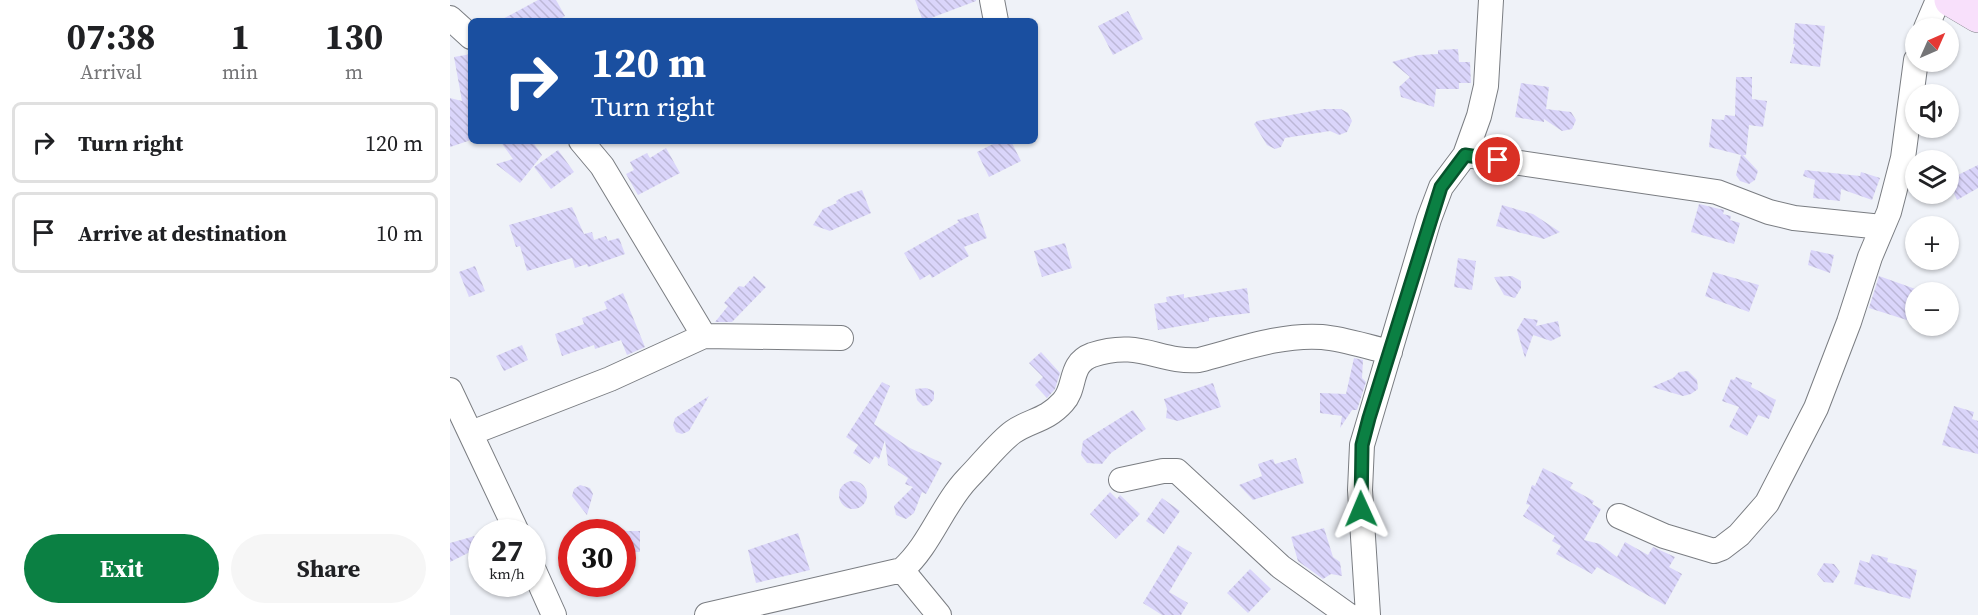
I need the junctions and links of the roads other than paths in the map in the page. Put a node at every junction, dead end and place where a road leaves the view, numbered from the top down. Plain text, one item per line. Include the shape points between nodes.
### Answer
1 (992, 0) edge
2 (1491, 0) edge
3 (1938, 0) edge
4 (1951, 0) edge
5 (1978, 16) edge
6 (450, 18) edge
7 (995, 18) edge
8 (1930, 18) edge
9 (468, 34) edge
10 (1914, 72) edge
11 (584, 144) edge
12 (1465, 155) junction
13 (1882, 227) junction
14 (704, 336) junction
15 (841, 338) dead end
16 (1390, 352) junction
17 (450, 390) edge
18 (471, 433) junction
19 (1121, 480) dead end
20 (1618, 516) dead end
21 (511, 519) edge
22 (902, 570) junction
23 (546, 597) edge
24 (554, 615) edge
25 (707, 615) edge
26 (939, 615) edge
27 (1348, 615) edge
28 (1368, 615) edge

1 - 7 street
2 - 12 street via 1486,86
3 - 8 street
4 - 5 street
6 - 9 street
10 - 13 street via 1903,158
11 - 14 street via 602,166
12 - 13 street via 1717,192 1794,218
12 - 16 street via 1441,187
13 - 20 street via 1816,408 1781,480 1750,524 1714,551 1664,536
14 - 15 street
14 - 18 street via 610,379
16 - 22 street via 1320,337 1280,339 1186,361 1139,348 1093,355 1075,369 1064,401 1042,420 1015,431 966,480 920,551
16 - 28 street via 1362,445 1360,490
17 - 18 street
18 - 21 street
19 - 27 street via 1177,471 1281,567
22 - 25 street
22 - 26 street
23 - 24 street

